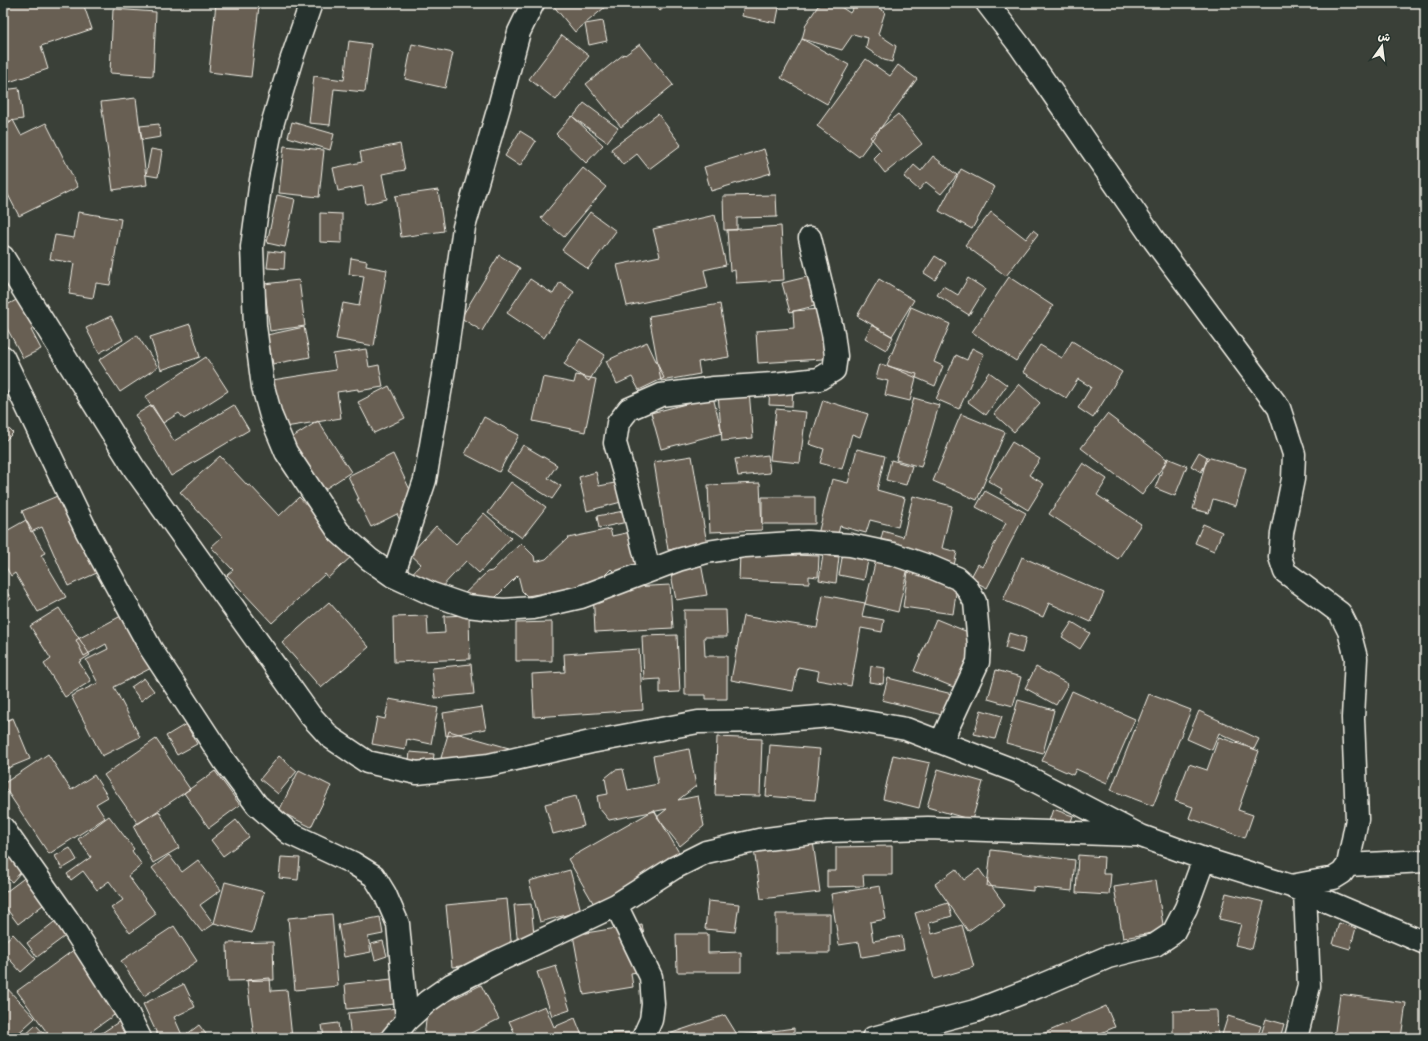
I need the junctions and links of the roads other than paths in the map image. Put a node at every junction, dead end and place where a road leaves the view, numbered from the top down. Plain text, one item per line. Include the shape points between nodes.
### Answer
1 (311, 3) edge
2 (533, 3) edge
3 (987, 3) edge
4 (810, 238) dead end
5 (3, 257) edge
6 (3, 357) edge
7 (649, 570) junction
8 (393, 576) junction
9 (941, 742) junction
10 (3, 828) edge
11 (1142, 836) junction
12 (1204, 859) junction
13 (1425, 862) edge
14 (1348, 865) junction
15 (1298, 889) junction
16 (616, 905) junction
17 (1425, 943) edge
18 (407, 1020) junction
19 (140, 1038) edge
20 (392, 1038) edge
21 (643, 1038) edge
22 (873, 1038) edge
23 (1296, 1038) edge

1 - 8 street via 272,125 252,247 255,326 263,387 270,416 286,452 339,532
2 - 8 street via 519,32 464,227 425,480
3 - 14 street via 1020,46 1154,240 1279,408 1294,454 1293,479 1280,557 1285,572 1340,613 1349,631 1356,658 1353,718 1357,819
4 - 7 street via 836,356 834,370 819,379 661,395 629,409 618,423 615,444
5 - 9 street via 134,468 310,715 330,737 367,762 417,773 488,765 698,722 770,721 831,716 906,729
6 - 18 street via 87,532 151,649 224,762 257,805 289,832 353,863 374,876 382,888 398,924
7 - 8 street via 581,597 533,608 503,610 467,606 432,594
7 - 9 street via 707,552 745,546 807,542 893,554 957,578 966,586 975,602 978,662
9 - 11 street via 1018,772
10 - 19 street via 70,924 128,1014
11 - 12 street
11 - 16 street via 928,828 826,831 759,840 706,852 674,868
12 - 15 street
12 - 22 street via 1186,908 1172,933 1155,945 1108,957 975,1011
13 - 14 street
14 - 15 street via 1334,878
15 - 17 street
15 - 23 street via 1309,986
16 - 18 street via 451,985
16 - 21 street via 652,978 654,1004 651,1020
18 - 20 street

